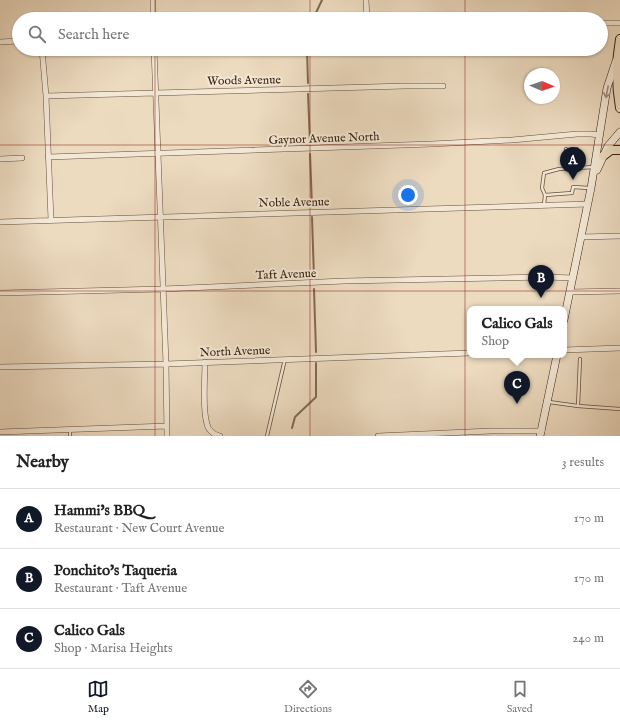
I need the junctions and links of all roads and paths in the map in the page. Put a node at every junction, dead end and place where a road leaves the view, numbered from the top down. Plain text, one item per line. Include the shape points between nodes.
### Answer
1 (153, 0) edge
2 (366, 0) edge
3 (153, 12) edge
4 (367, 12) edge
5 (608, 23) edge
6 (620, 23) edge
7 (620, 39) edge
8 (12, 41) edge
9 (0, 42) edge
10 (618, 55) junction
11 (43, 56) edge
12 (154, 56) edge
13 (443, 86) dead end
14 (156, 92) junction
15 (46, 96) junction
16 (620, 108) edge
17 (620, 132) edge
18 (599, 136) junction
19 (566, 149) dead end
20 (577, 149) dead end
21 (620, 150) edge
22 (158, 152) junction
23 (603, 156) junction
24 (48, 157) junction
25 (22, 158) dead end
26 (0, 159) edge
27 (577, 167) junction
28 (594, 167) junction
29 (565, 168) junction
30 (591, 188) junction
31 (545, 196) junction
32 (588, 204) junction
33 (544, 205) junction
34 (160, 217) junction
35 (51, 220) junction
36 (0, 222) edge
37 (620, 236) edge
38 (581, 237) junction
39 (573, 278) junction
40 (163, 289) junction
41 (620, 291) edge
42 (570, 292) junction
43 (0, 293) edge
44 (567, 306) edge
45 (620, 348) edge
46 (567, 350) edge
47 (467, 353) edge
48 (556, 358) edge
49 (285, 359) junction
50 (580, 359) dead end
51 (205, 362) junction
52 (166, 364) junction
53 (0, 367) edge
54 (547, 402) junction
55 (578, 406) junction
56 (620, 409) edge
57 (167, 426) junction
58 (70, 430) junction
59 (0, 432) edge
60 (541, 433) edge
61 (70, 436) edge
62 (167, 436) edge
63 (220, 436) edge
64 (267, 436) edge
65 (378, 436) edge

1 - 3 street
2 - 4 street
5 - 6 street
7 - 10 main road
8 - 9 street
10 - 16 main road via 617,90
10 -> 18 main road via 607,88
11 - 15 street
12 - 14 street
13 - 14 street, Woods Avenue
14 - 15 street, Woods Avenue
14 - 22 street
15 - 24 street
17 - 23 main road
18 - 22 street, Gaynor Avenue North via 577,134 432,144
18 - 28 main road
19 - 29 lane
20 - 27 lane
21 - 23 main road via 611,150
22 - 24 street, Gaynor Avenue North
22 - 34 street
23 - 30 main road
24 - 35 street
25 - 26 street
27 - 28 lane
27 - 29 lane
28 - 30 main road
29 - 31 lane via 544,173 542,188
30 - 31 lane via 573,187 572,193
30 - 32 main road
31 - 33 lane
32 - 33 street, Noble Avenue
32 - 38 main road
33 - 34 street, Noble Avenue
34 - 35 street, Noble Avenue
34 - 40 street
35 - 36 street, Noble Avenue
37 - 38 street
38 - 39 main road
39 - 40 street, Taft Avenue via 344,281
39 - 42 main road
40 - 43 street, Taft Avenue
40 - 52 street
41 - 42 street
42 - 44 main road
45 - 46 street
47 - 49 street, North Avenue
48 - 54 main road
49 - 51 street, North Avenue
49 - 64 lane
50 - 55 lane
51 - 52 street, North Avenue
51 - 63 street via 207,426 215,435
52 - 53 street, North Avenue
52 - 57 street
54 - 55 lane
54 - 60 main road
55 - 56 lane
57 - 58 street
57 - 62 street
58 - 59 street
58 - 61 lane
60 - 65 street via 491,431

